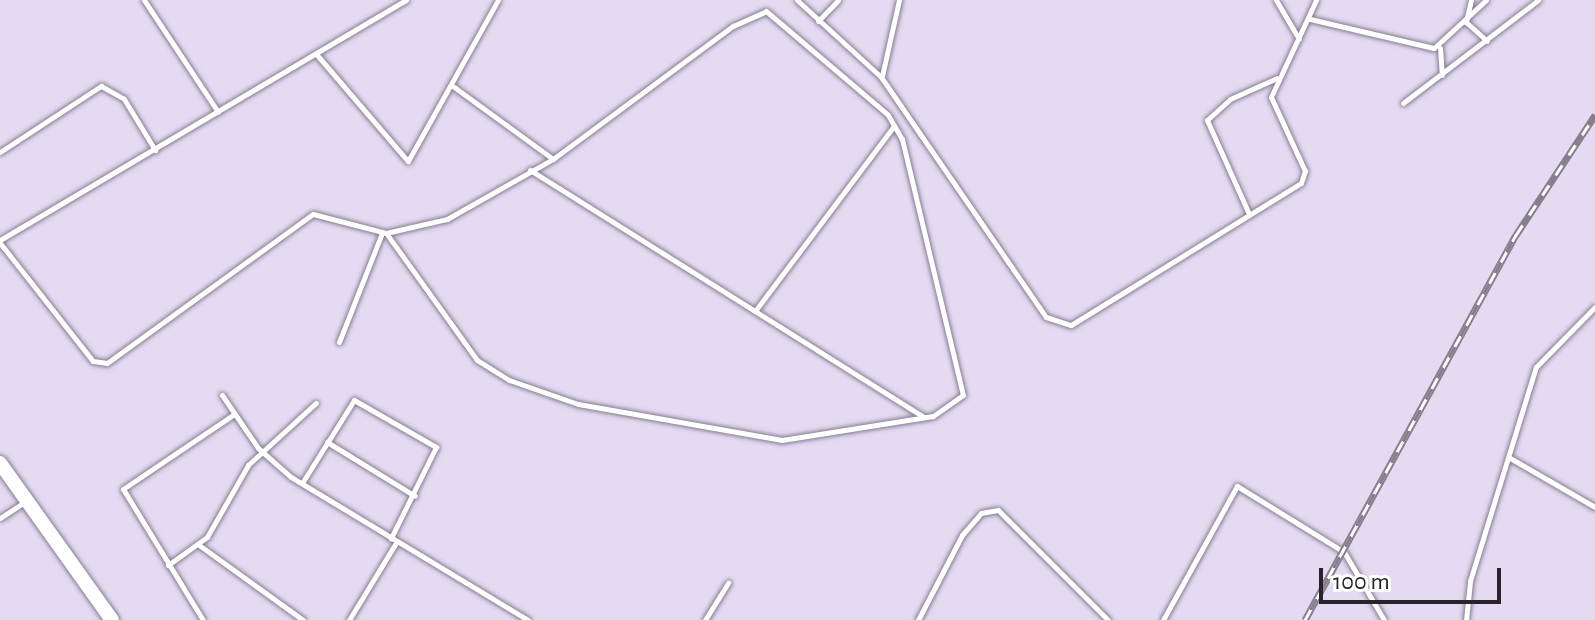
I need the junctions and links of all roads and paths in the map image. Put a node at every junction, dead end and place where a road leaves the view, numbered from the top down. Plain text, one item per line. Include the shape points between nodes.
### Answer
1 (144, 0) edge
2 (406, 0) edge
3 (498, 0) edge
4 (797, 0) edge
5 (838, 0) edge
6 (899, 0) edge
7 (1276, 0) edge
8 (1316, 0) edge
9 (1471, 0) edge
10 (1486, 0) edge
11 (1538, 0) edge
12 (1310, 19) junction
13 (818, 21) junction
14 (1466, 22) junction
15 (1299, 40) junction
16 (1487, 41) junction
17 (1440, 48) junction
18 (317, 55) junction
19 (1280, 76) junction
20 (1442, 76) junction
21 (881, 77) junction
22 (454, 87) junction
23 (1403, 103) dead end
24 (218, 112) junction
25 (894, 126) junction
26 (155, 150) junction
27 (0, 152) edge
28 (553, 159) junction
29 (530, 170) junction
30 (1249, 214) junction
31 (384, 233) junction
32 (0, 242) edge
33 (1595, 307) edge
34 (755, 311) junction
35 (339, 342) dead end
36 (222, 395) dead end
37 (316, 403) dead end
38 (234, 414) junction
39 (924, 417) junction
40 (327, 442) junction
41 (261, 451) junction
42 (1510, 458) junction
43 (0, 463) edge
44 (302, 483) junction
45 (415, 496) junction
46 (27, 500) junction
47 (1595, 507) edge
48 (0, 518) edge
49 (394, 539) junction
50 (199, 545) junction
51 (168, 565) junction
52 (728, 583) dead end
53 (112, 620) edge
54 (203, 620) edge
55 (303, 620) edge
56 (349, 620) edge
57 (528, 620) edge
58 (705, 620) edge
59 (918, 620) edge
60 (1108, 620) edge
61 (1163, 620) edge
62 (1384, 620) edge
63 (1466, 620) edge

1 - 24 lane
2 - 18 lane
3 - 22 lane
4 - 13 lane
5 - 13 lane
6 - 21 lane
7 - 15 lane
8 - 12 lane
9 - 14 lane
10 - 14 lane
11 - 16 lane
12 - 15 lane
12 - 17 lane
13 - 21 lane
14 - 16 lane
14 - 17 lane
15 - 19 lane
16 - 20 lane
17 - 20 lane
18 - 22 lane via 408,161
18 - 24 lane
19 - 30 lane via 1271,97 1305,171 1301,183
19 - 30 lane via 1230,99 1207,120
20 - 23 lane
21 - 30 lane via 1046,317 1059,325 1085,319
22 - 28 lane
24 - 26 lane
25 - 28 lane via 789,27 758,10
25 - 34 lane
25 - 39 lane via 963,395 947,412
26 - 27 lane via 124,99 101,86
26 - 32 lane
28 - 29 lane
29 - 31 lane via 447,219
29 - 34 lane
31 - 32 lane via 313,214 100,364
31 - 35 lane
31 - 39 lane via 464,348 530,389 762,440
33 - 42 lane via 1536,367
34 - 39 lane
36 - 38 lane
37 - 41 lane
38 - 41 lane
38 - 51 lane via 123,489
40 - 44 lane
40 - 45 lane
40 - 45 lane via 354,400 436,447
41 - 44 lane
41 - 50 lane
42 - 47 lane
42 - 63 lane via 1470,581
43 - 46 street
44 - 49 lane
45 - 49 lane
46 - 48 lane
46 - 53 street
49 - 56 lane
49 - 57 lane
50 - 51 lane
50 - 55 lane
51 - 54 lane
52 - 58 lane
59 - 60 lane via 962,535 981,513 998,510
61 - 62 lane via 1237,486 1344,552

